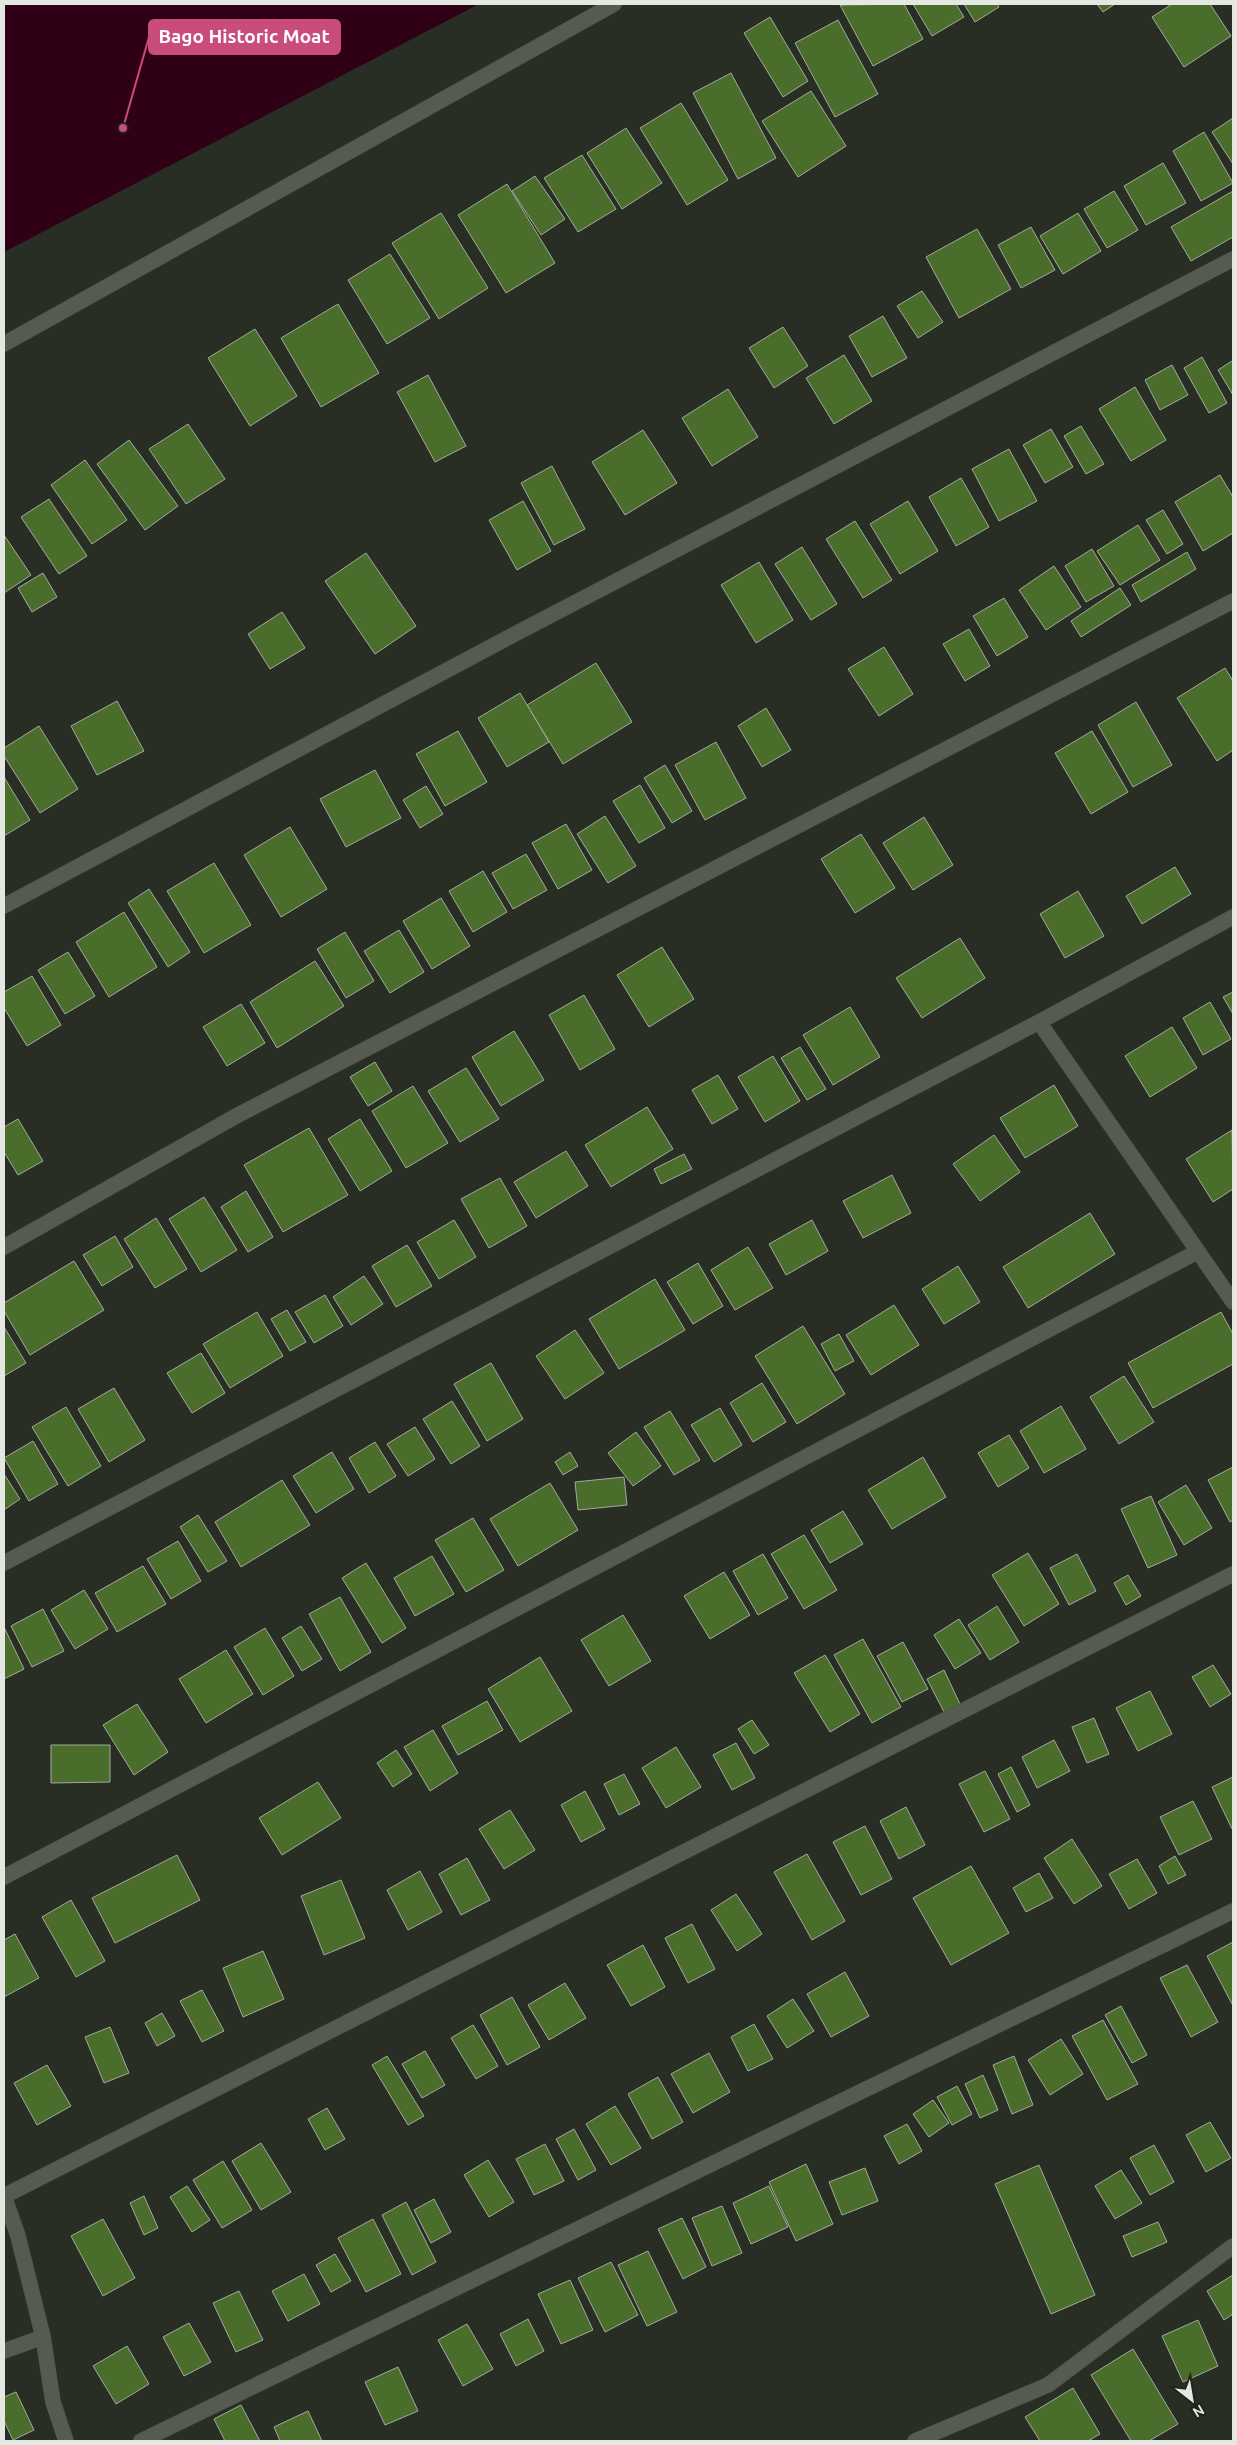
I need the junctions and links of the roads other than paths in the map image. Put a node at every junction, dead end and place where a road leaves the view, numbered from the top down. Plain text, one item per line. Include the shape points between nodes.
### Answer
1 (614, 4) edge
2 (1233, 259) edge
3 (4, 344) edge
4 (1233, 601) edge
5 (4, 906) edge
6 (1233, 917) edge
7 (1039, 1022) junction
8 (4, 1247) edge
9 (1197, 1252) junction
10 (1233, 1302) edge
11 (4, 1563) edge
12 (1233, 1574) edge
13 (4, 1877) edge
14 (1233, 1912) edge
15 (4, 2196) edge
16 (1233, 2246) edge
17 (43, 2337) junction
18 (4, 2351) edge
19 (66, 2441) edge
20 (142, 2441) edge
21 (915, 2441) edge

1 - 3 street
2 - 5 street
4 - 8 street via 247,1111
6 - 7 street
7 - 9 street
7 - 11 street
9 - 10 street
9 - 13 street
12 - 15 street
14 - 20 street
15 - 17 street via 18,2236
16 - 21 street via 1048,2385
17 - 18 street
17 - 19 street via 54,2402

